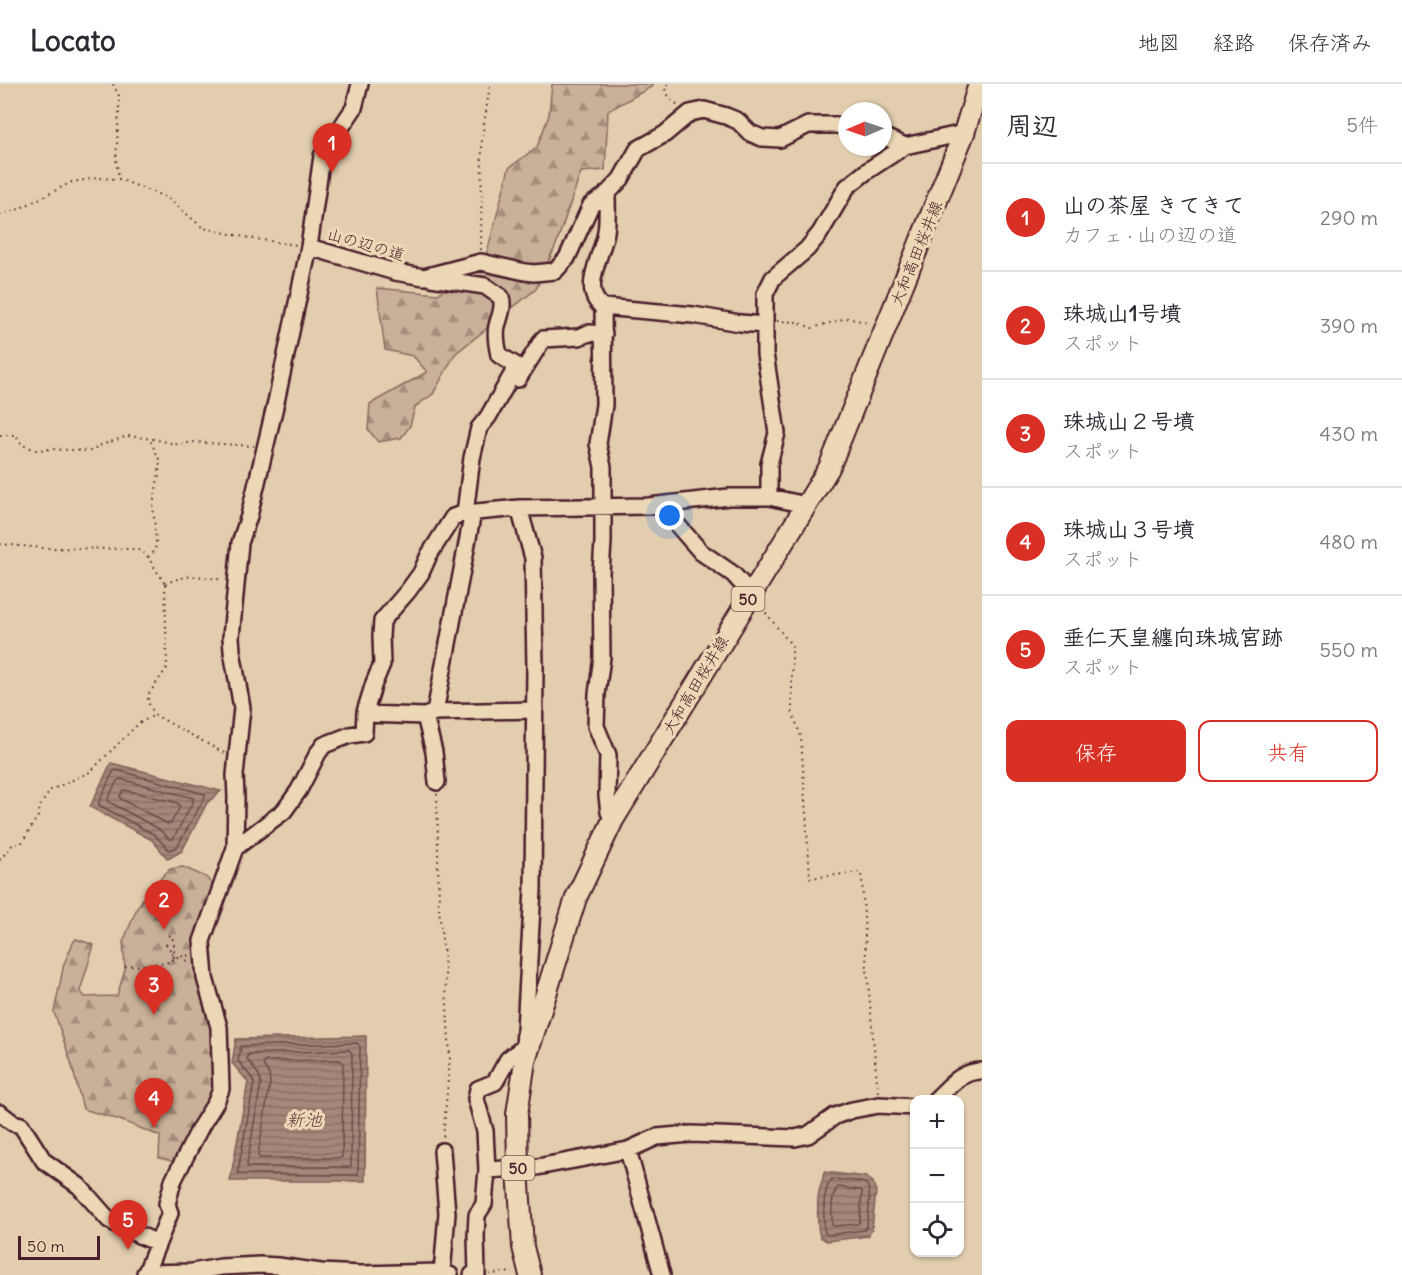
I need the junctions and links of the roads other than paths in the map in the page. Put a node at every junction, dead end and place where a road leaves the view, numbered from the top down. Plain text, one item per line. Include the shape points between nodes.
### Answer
1 (360, 84) edge
2 (979, 84) edge
3 (838, 125) edge
4 (964, 133) junction
5 (892, 140) edge
6 (904, 146) junction
7 (607, 194) junction
8 (309, 247) junction
9 (424, 277) junction
10 (603, 307) junction
11 (765, 322) junction
12 (604, 334) junction
13 (479, 428) junction
14 (769, 497) junction
15 (660, 505) junction
16 (806, 505) junction
17 (603, 507) junction
18 (519, 508) junction
19 (469, 513) junction
20 (751, 594) junction
21 (535, 710) junction
22 (365, 714) junction
23 (430, 714) junction
24 (437, 782) road end
25 (613, 820) junction
26 (235, 848) junction
27 (525, 1054) junction
28 (982, 1071) edge
29 (940, 1095) edge
30 (910, 1107) edge
31 (0, 1113) edge
32 (628, 1150) junction
33 (442, 1151) road end
34 (518, 1169) junction
35 (487, 1170) junction
36 (158, 1243) junction
37 (529, 1273) edge
38 (145, 1274) edge
39 (401, 1274) edge
40 (446, 1274) edge
41 (472, 1275) edge
42 (477, 1275) edge
43 (662, 1275) edge

1 - 8 street via 354,108 322,156
2 - 4 main road, 大和高田桜井線 / 50
3 - 7 street, 山の辺の道 via 808,125 780,139 762,138 726,116 704,110 690,113 665,134 638,149 621,179
4 - 6 street
4 - 16 main road, 大和高田桜井線 / 50 via 829,468
5 - 6 street
6 - 11 street via 847,187 807,249 773,278 765,294
7 - 9 street, 山の辺の道 via 591,205 567,258 555,271 525,272 481,262
7 - 10 street via 606,232 594,270 593,291 596,302
8 - 9 street, 山の辺の道
8 - 26 street, 山の辺の道 via 266,446 240,543 231,637 242,708 235,775
9 - 13 street via 485,286 501,297 496,337 499,355 517,366
10 - 11 street via 740,323
10 - 12 street
11 - 14 street via 765,354 777,433 769,464
12 - 13 street via 543,339 492,421
12 - 17 street via 604,405 597,444 603,467
13 - 19 street via 472,458
14 - 15 street
14 - 16 street
15 - 17 street
15 - 20 street via 701,552 733,574
16 - 20 main road, 大和高田桜井線 / 50
17 - 18 street
17 - 25 street via 602,657 596,726 608,755 607,796
18 - 19 street
18 - 21 street via 533,558
19 - 22 street via 453,517 421,573 382,621 382,664
19 - 23 street
20 - 25 main road, 大和高田桜井線 / 50
21 - 23 street
21 - 27 street via 533,889
22 - 23 street
22 - 26 street via 364,733 324,745 284,811
23 - 24 street
25 - 27 main road, 大和高田桜井線 / 50 via 576,898
26 - 36 street via 202,941 206,978 219,1027 221,1089 173,1181 167,1204 170,1212
27 - 34 main road, 大和高田桜井線 / 50 via 517,1114
27 - 35 street via 508,1059 495,1082 478,1089 476,1099 485,1131
28 - 29 street via 963,1074
30 - 32 street via 879,1105 852,1110 835,1116 808,1135 795,1138 691,1134 657,1137
31 - 36 street via 21,1125 44,1161 79,1186 109,1220
32 - 34 street
32 - 43 street
33 - 40 street
34 - 35 street
34 - 37 main road, 大和高田桜井線 / 50 via 523,1247
35 - 42 street via 484,1204 477,1215
36 - 38 street
38 - 39 street via 260,1265 321,1272
39 - 40 street
41 - 42 street

